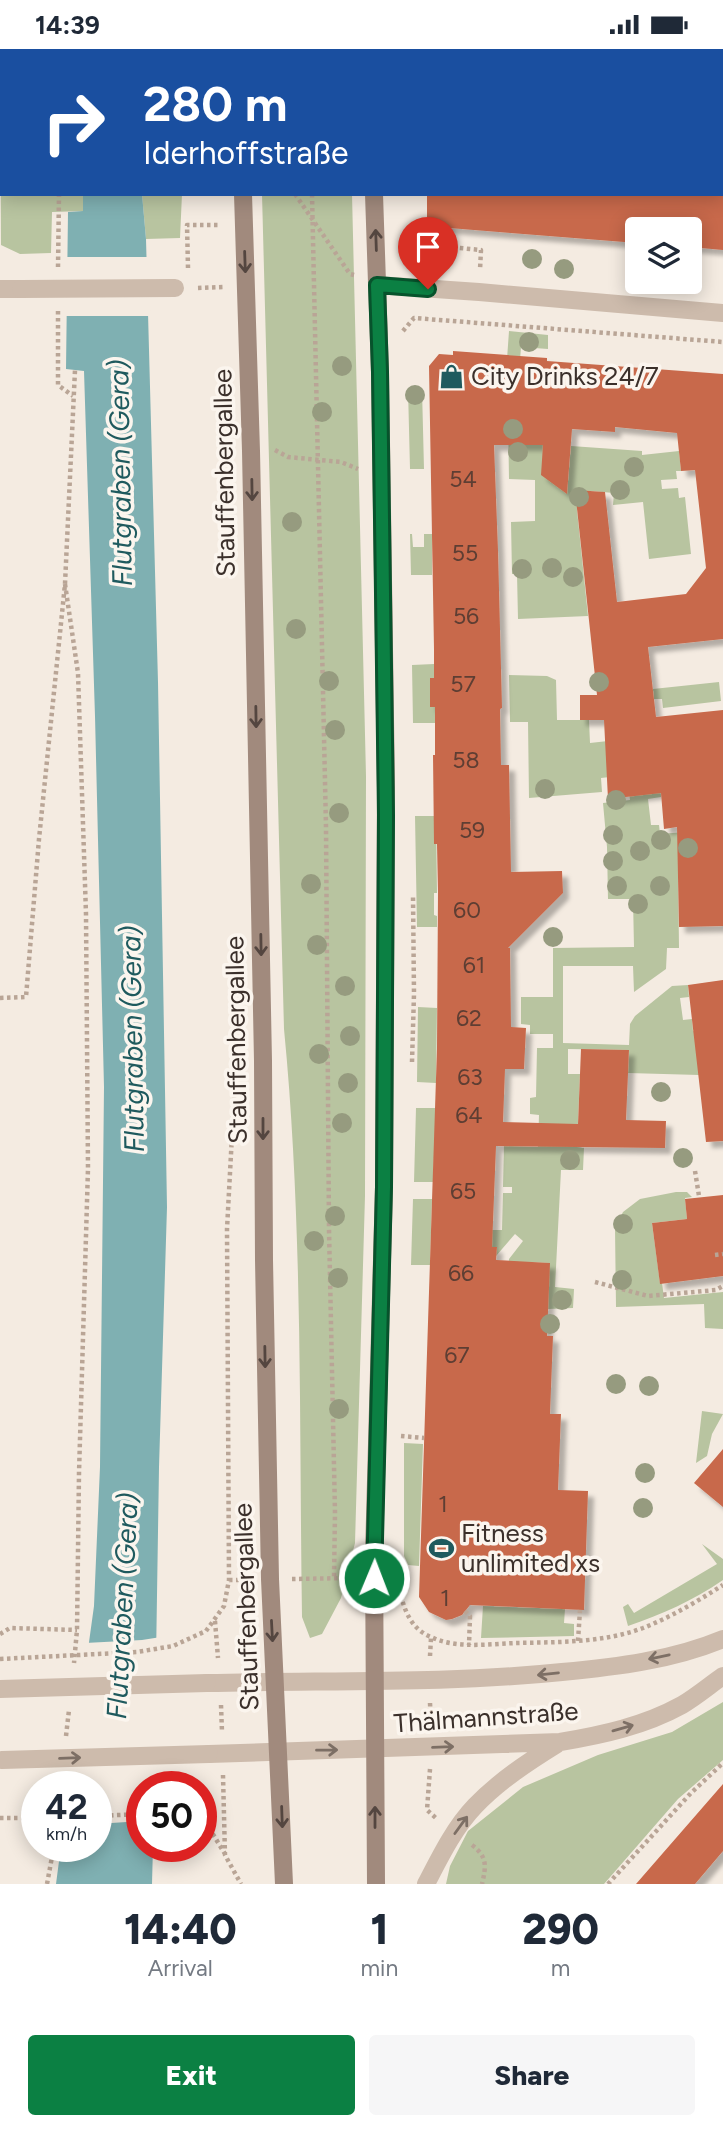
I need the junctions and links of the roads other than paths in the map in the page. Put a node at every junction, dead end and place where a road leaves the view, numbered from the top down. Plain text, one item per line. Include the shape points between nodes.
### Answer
1 (243, 196) edge
2 (374, 196) edge
3 (377, 285) junction
4 (182, 288) road end
5 (0, 289) edge
6 (723, 313) edge
7 (723, 1639) edge
8 (723, 1676) edge
9 (375, 1681) junction
10 (275, 1682) junction
11 (0, 1689) edge
12 (560, 1742) junction
13 (375, 1749) junction
14 (279, 1751) junction
15 (1, 1760) edge
16 (284, 1884) edge
17 (376, 1884) edge
18 (426, 1884) edge

1 -> 10 main road, Stauffenbergallee
3 -> 2 main road
3 - 6 street
3 - 9 main road via 386,788
4 - 5 street, bridge
7 -> 9 street, Thälmannstraße via 616,1667 513,1677
12 -> 8 street, Thälmannstraße via 641,1723 683,1704
9 - 10 street, Thälmannstraße
9 - 13 main road
10 - 11 street, Thälmannstraße, bridge
10 - 14 main road, Stauffenbergallee
13 -> 12 street, Thälmannstraße
18 -> 12 street via 474,1807 522,1766
14 -> 13 street, Thälmannstraße
17 -> 13 main road
15 -> 14 street, Thälmannstraße, bridge
14 -> 16 main road, Stauffenbergallee

